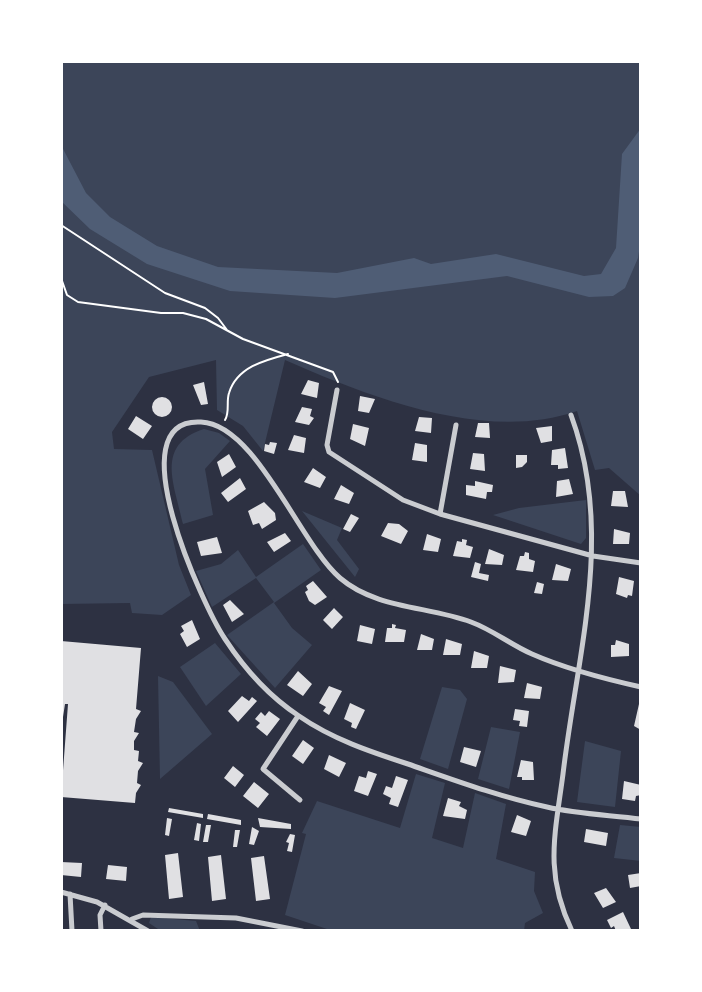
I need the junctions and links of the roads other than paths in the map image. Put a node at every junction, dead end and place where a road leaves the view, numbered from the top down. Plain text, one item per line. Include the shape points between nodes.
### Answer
1 (337, 390) road end
2 (571, 415) dead end
3 (456, 425) dead end
4 (440, 514) junction
5 (593, 556) junction
6 (641, 563) edge
7 (578, 668) junction
8 (641, 687) edge
9 (298, 716) junction
10 (300, 800) dead end
11 (558, 809) junction
12 (641, 819) edge
13 (61, 892) edge
14 (70, 894) junction
15 (105, 905) junction
16 (132, 919) junction
17 (72, 931) edge
18 (101, 931) edge
19 (148, 931) edge
20 (302, 931) edge
21 (572, 931) edge

1 - 4 street via 329,452 393,494
2 - 5 street via 592,500
3 - 4 street
4 - 5 street
5 - 6 street
5 - 7 street
7 - 8 street
7 - 9 street via 531,654 471,622 386,601 348,584 320,557 258,463 218,426 202,422 183,425 167,441 162,464 193,575 233,651 264,687
7 - 11 street
9 - 10 street via 263,769
9 - 11 street via 342,740 391,758 489,792
11 - 12 street
11 - 21 street via 554,883
13 - 14 street
14 - 15 street
14 - 17 street
15 - 16 street
15 - 18 street
16 - 19 street
16 - 20 street via 158,914 222,916

